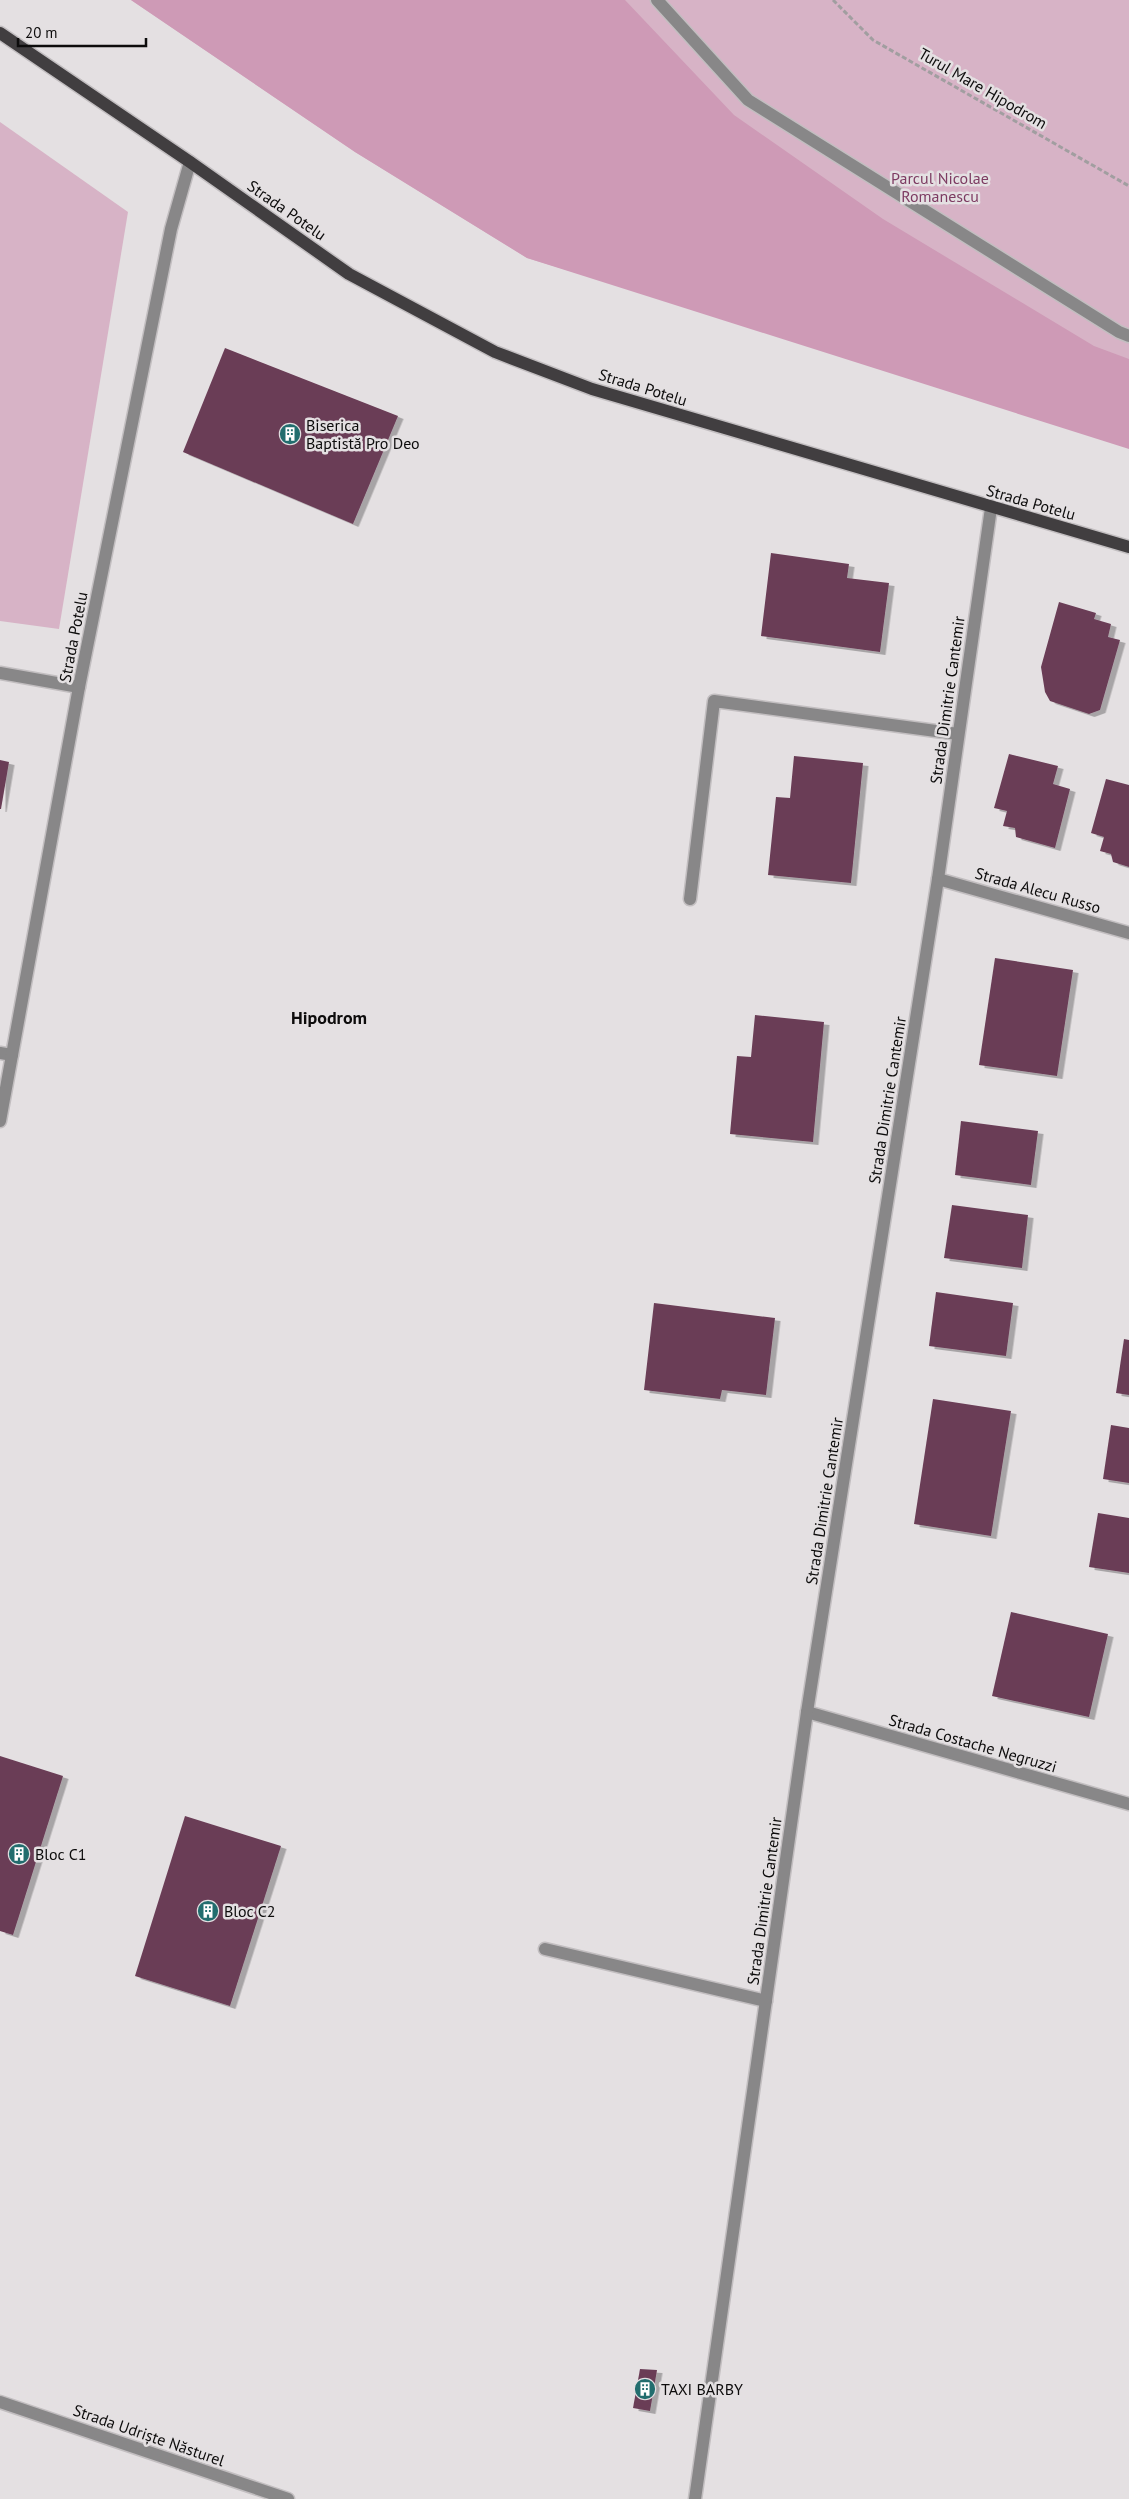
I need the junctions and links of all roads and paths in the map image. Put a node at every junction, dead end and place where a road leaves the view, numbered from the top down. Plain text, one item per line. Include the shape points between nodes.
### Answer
1 (657, 0) edge
2 (833, 0) edge
3 (0, 33) edge
4 (190, 162) junction
5 (1129, 186) edge
6 (1129, 336) edge
7 (991, 508) junction
8 (1129, 547) edge
9 (0, 673) edge
10 (79, 687) junction
11 (958, 734) junction
12 (938, 879) junction
13 (690, 899) dead end
14 (1129, 933) edge
15 (6, 1054) edge
16 (0, 1122) edge
17 (807, 1712) junction
18 (1129, 1804) edge
19 (545, 1949) dead end
20 (766, 2001) junction
21 (0, 2402) edge
22 (288, 2499) edge
23 (695, 2499) edge

1 - 6 street via 748,100
2 - 5 path, Turul Mare Hipodrom via 873,40
3 - 4 main road, Strada Potelu
4 - 7 main road, Strada Potelu via 348,274 495,352 592,389
4 - 10 street, Strada Potelu via 171,228
7 - 8 main road, Strada Potelu
7 - 11 street, Strada Dimitrie Cantemir
9 - 10 street
10 - 15 street, Strada Potelu
11 - 12 street, Strada Dimitrie Cantemir
11 - 13 street via 714,701
12 - 14 street, Strada Alecu Russo
12 - 17 street, Strada Dimitrie Cantemir
15 - 16 street, Strada Potelu
17 - 18 street, Strada Costache Negruzzi
17 - 20 street, Strada Dimitrie Cantemir
19 - 20 street
20 - 23 street, Strada Dimitrie Cantemir
21 - 22 street, Strada Udriște Năsturel

